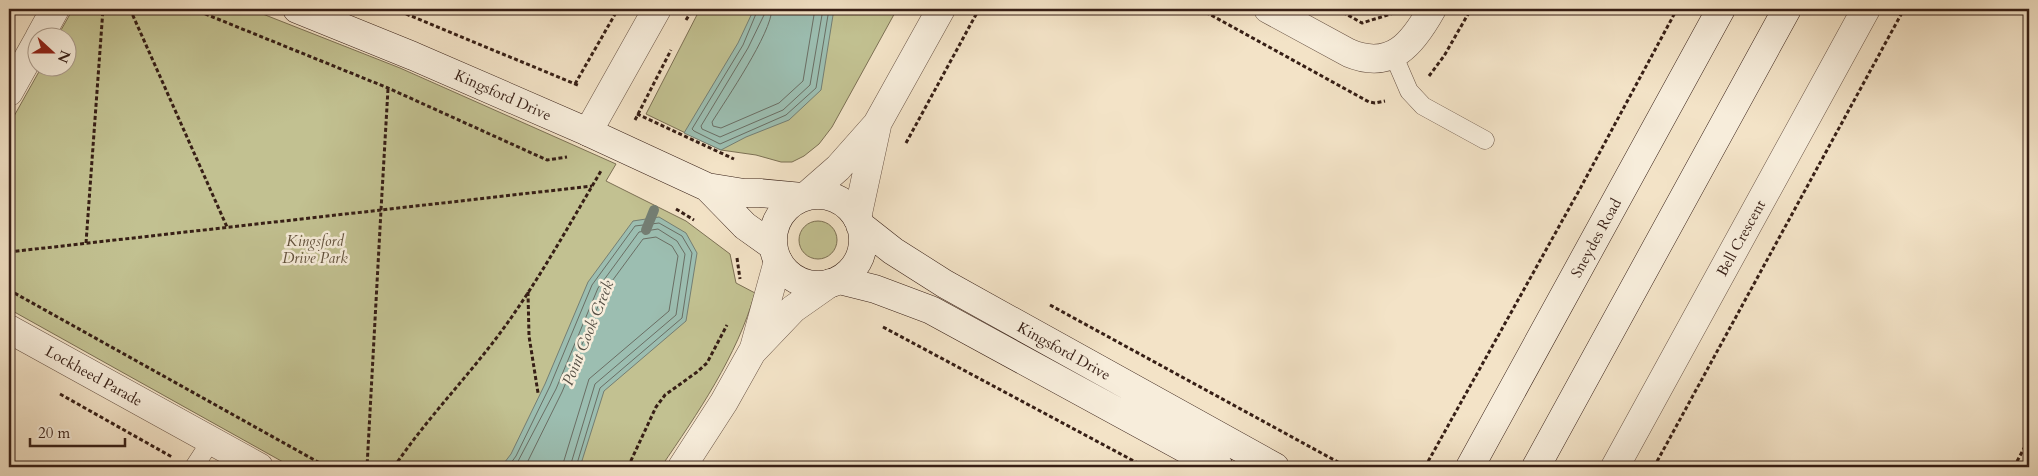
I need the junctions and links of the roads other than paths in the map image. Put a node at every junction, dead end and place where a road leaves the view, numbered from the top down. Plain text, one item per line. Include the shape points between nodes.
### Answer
1 (54, 9) edge
2 (298, 9) edge
3 (657, 9) edge
4 (941, 9) edge
5 (1268, 9) edge
6 (1432, 9) edge
7 (1721, 9) edge
8 (1786, 9) edge
9 (1866, 9) edge
10 (44, 28) edge
11 (1393, 54) junction
12 (28, 57) edge
13 (9, 92) edge
14 (877, 124) junction
15 (588, 132) junction
16 (1485, 140) dead end
17 (707, 187) junction
18 (804, 196) junction
19 (859, 222) junction
20 (775, 254) junction
21 (834, 281) junction
22 (9, 329) edge
23 (752, 352) junction
24 (211, 441) junction
25 (194, 467) edge
26 (259, 467) edge
27 (682, 467) edge
28 (1219, 467) edge
29 (1275, 467) edge
30 (1470, 467) edge
31 (1536, 467) edge
32 (1615, 467) edge

1 - 10 street
2 - 15 street, Kingsford Drive
3 - 15 street
4 - 14 street
5 - 11 street via 1362,58 1382,58
6 - 11 street via 1416,36
7 - 30 street, Sneydes Road
8 - 31 street
9 - 32 street, Bell Crescent
11 - 16 lane via 1409,91 1423,106
12 - 13 street
14 - 18 street via 838,168
14 - 19 street
15 - 17 street, Kingsford Drive
17 - 18 street, Kingsford Drive via 744,193
17 - 20 street, Kingsford Drive
18 - 19 street via 816,194 836,198 852,210
18 - 20 street via 787,206 777,220 772,238
19 - 21 street via 863,243 858,260 853,268
19 - 29 street, Kingsford Drive via 893,251 945,284
20 - 21 street via 787,273 800,281 810,284
20 - 23 street
21 - 23 street via 793,309
21 - 28 street, Kingsford Drive via 882,292 931,310
22 - 24 street, Lockheed Parade
23 - 27 street
24 - 25 lane
24 - 26 street, Lockheed Parade

